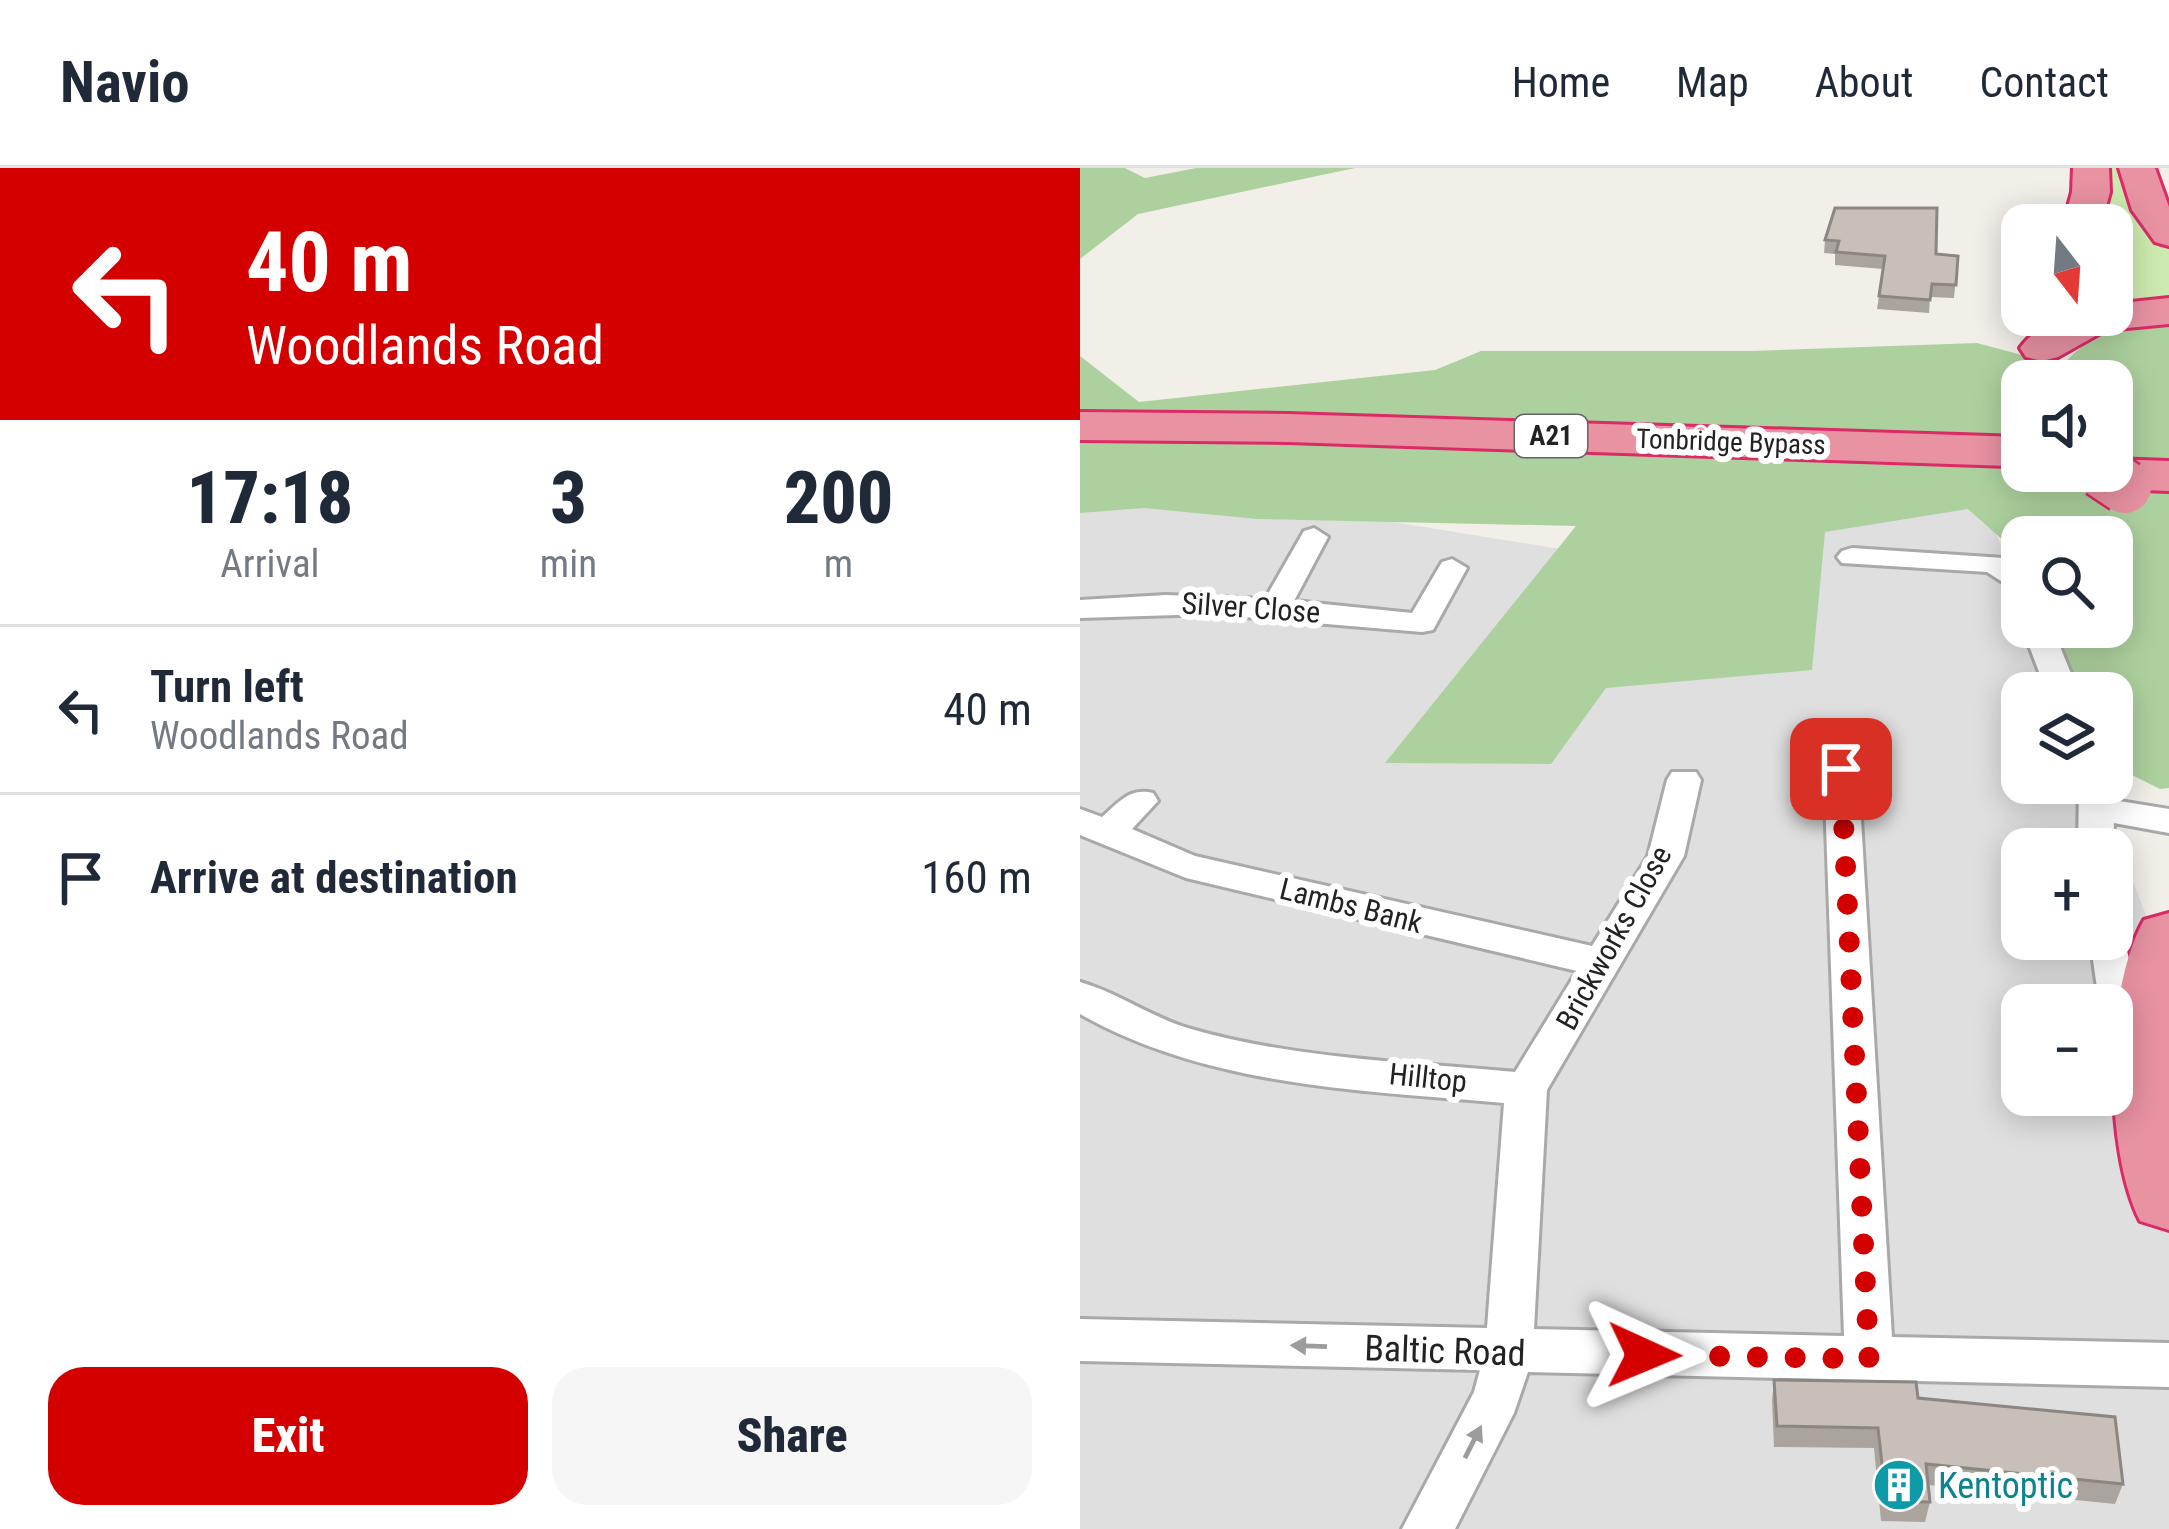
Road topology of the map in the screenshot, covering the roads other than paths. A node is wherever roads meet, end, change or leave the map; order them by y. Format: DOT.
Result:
graph roads {
  1 [pos="2091,168"];
  2 [pos="2137,169"];
  3 [pos="2088,204"];
  4 [pos="2169,207"];
  5 [pos="2169,234"];
  6 [pos="2165,311"];
  7 [pos="2045,348"];
  8 [pos="1080,426"];
  9 [pos="1080,445"];
  10 [pos="2001,451"];
  11 [pos="2169,457"];
  12 [pos="2001,470"];
  13 [pos="2144,491"];
  14 [pos="1314,537"];
  15 [pos="1852,557"];
  16 [pos="1453,568"];
  17 [pos="2001,568"];
  18 [pos="1275,608"];
  19 [pos="1080,609"];
  20 [pos="1841,769"];
  21 [pos="1684,780"];
  22 [pos="1141,801"];
  23 [pos="2120,804"];
  24 [pos="2169,821"];
  25 [pos="1094,827"];
  26 [pos="2169,938"];
  27 [pos="2113,960"];
  28 [pos="1600,962"];
  29 [pos="1080,996"];
  30 [pos="2154,1062"];
  31 [pos="1526,1089"];
  32 [pos="2169,1197"];
  33 [pos="1080,1340"];
  34 [pos="1509,1353"];
  35 [pos="1869,1359"];
  36 [pos="2169,1365"];
  37 [pos="1428,1529"];
  1 -- 3 [label="highway"];
  2 -- 4 [label="highway"];
  2 -- 5 [label="highway"];
  6 -- 7 [label="highway"];
  8 -- 10 [label="highway, Tonbridge Bypass / A21"];
  9 -- 12 [label="highway, Tonbridge Bypass / A21"];
  11 -- 13 [label="highway"];
  14 -- 18 [label="street"];
  15 -- 17 [label="street"];
  16 -- 18 [label="street, Silver Close"];
  18 -- 19 [label="street, Silver Close"];
  20 -- 35 [label="street"];
  21 -- 28 [label="street, Brickworks Close"];
  22 -- 25 [label="street, Lambs Bank"];
  23 -- 24 [label="street"];
  25 -- 28 [label="street, Lambs Bank"];
  26 -- 30 [label="highway"];
  27 -- 30 [label="street"];
  28 -- 31 [label="street, Brickworks Close"];
  29 -- 31 [label="street, Hilltop"];
  30 -- 32 [label="highway"];
  31 -- 34 [label="street"];
  34 -- 33 [label="street, Baltic Road, one-way"];
  34 -- 35 [label="street, Baltic Road"];
  37 -- 34 [label="street, one-way"];
  35 -- 36 [label="street, Baltic Road"];
}
